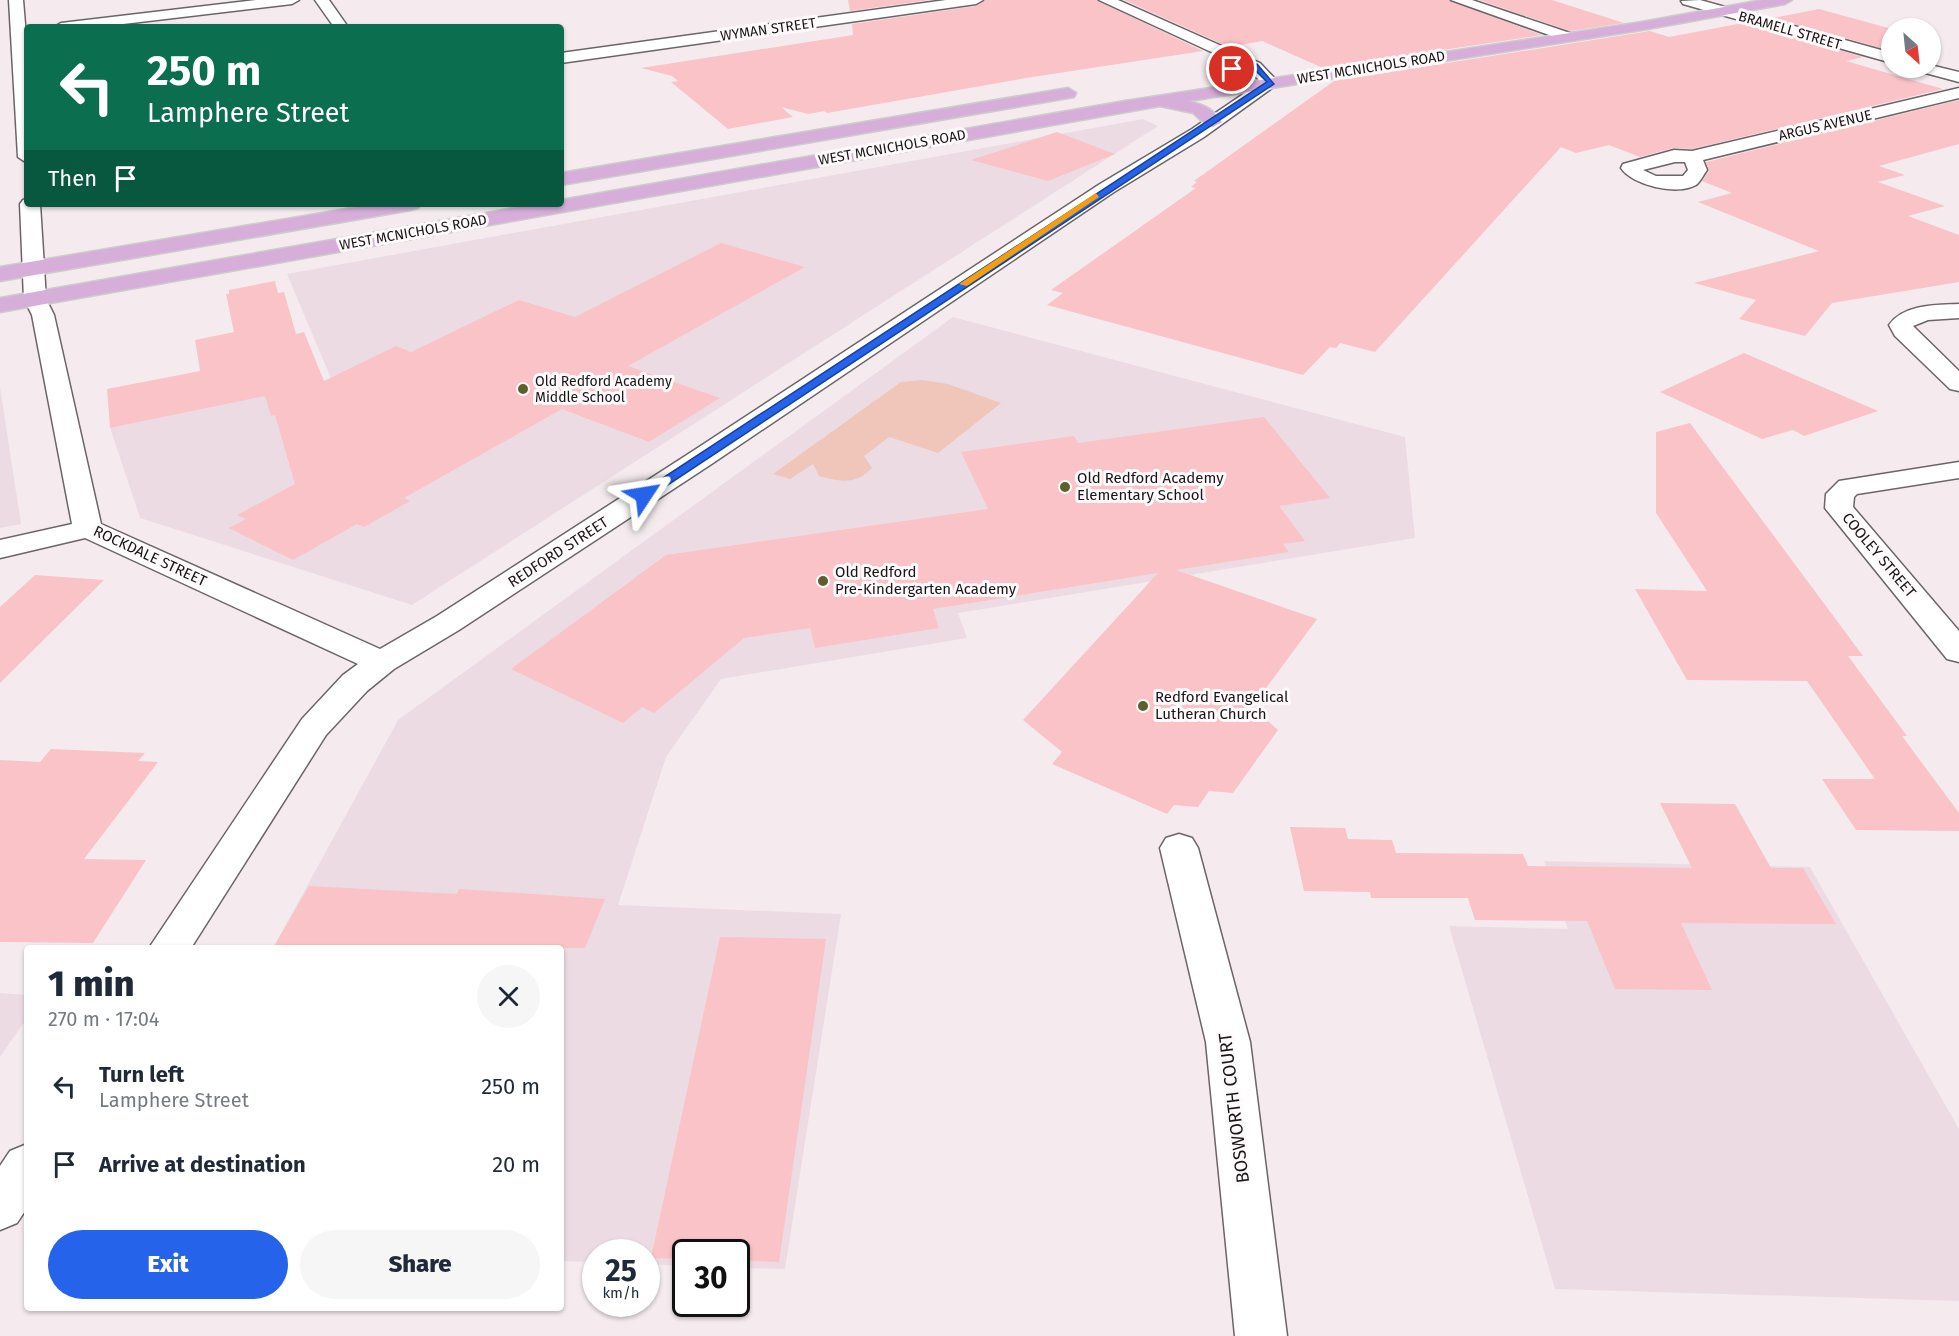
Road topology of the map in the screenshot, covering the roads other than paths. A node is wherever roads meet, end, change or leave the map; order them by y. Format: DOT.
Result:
graph roads {
  1 [pos="16,0"];
  2 [pos="292,0"];
  3 [pos="322,0"];
  4 [pos="976,0"];
  5 [pos="1106,0"];
  6 [pos="1458,0"];
  7 [pos="1785,0"];
  8 [pos="1685,1"];
  9 [pos="1724,11"];
  10 [pos="87,24"];
  11 [pos="339,24"];
  12 [pos="1533,25"];
  13 [pos="1566,28"];
  14 [pos="1501,29"];
  15 [pos="23,32"];
  16 [pos="0,34"];
  17 [pos="1881,55"];
  18 [pos="564,58"];
  19 [pos="24,63"];
  20 [pos="1275,63"];
  21 [pos="1254,66"];
  22 [pos="1220,70"];
  23 [pos="1941,72"];
  24 [pos="1959,77"];
  25 [pos="1271,83"];
  26 [pos="1083,90"];
  27 [pos="1959,93"];
  28 [pos="1104,94"];
  29 [pos="1148,102"];
  30 [pos="1009,103"];
  31 [pos="1125,106"];
  32 [pos="1039,121"];
  33 [pos="1213,122"];
  34 [pos="1692,157"];
  35 [pos="564,178"];
  36 [pos="564,205"];
  37 [pos="30,207"];
  38 [pos="393,207"];
  39 [pos="554,207"];
  40 [pos="146,249"];
  41 [pos="33,268"];
  42 [pos="0,274"];
  43 [pos="148,279"];
  44 [pos="35,299"];
  45 [pos="0,305"];
  46 [pos="1959,311"];
  47 [pos="1959,384"];
  48 [pos="1959,470"];
  49 [pos="88,529"];
  50 [pos="0,549"];
  51 [pos="1959,652"];
  52 [pos="382,662"];
  53 [pos="1179,848"];
  54 [pos="171,945"];
  55 [pos="24,1171"];
  56 [pos="0,1207"];
  57 [pos="1262,1336"];
  1 -- 15 [label="street"];
  2 -- 10 [label="street"];
  3 -- 11 [label="street"];
  4 -- 18 [label="street, WYMAN STREET"];
  5 -- 21 [label="street"];
  6 -- 12 [label="street"];
  7 -- 9 [label="main road, WEST MCNICHOLS ROAD"];
  8 -- 9 [label="street, BRAMELL STREET"];
  9 -- 13 [label="main road, WEST MCNICHOLS ROAD"];
  9 -- 17 [label="street, BRAMELL STREET"];
  12 -- 13 [label="street"];
  12 -- 14 [label="main road"];
  13 -- 25 [label="main road, WEST MCNICHOLS ROAD"];
  15 -- 16 [label="street"];
  15 -- 19 [label="street"];
  20 -- 21 [label="main road, WEST MCNICHOLS ROAD"];
  21 -- 22 [label="main road, WEST MCNICHOLS ROAD"];
  21 -- 25 [label="street"];
  23 -- 24 [label="street"];
  25 -- 29 [label="main road, WEST MCNICHOLS ROAD"];
  25 -- 33 [label="street, REDFORD STREET"];
  26 -- 30 [label="main road, WEST MCNICHOLS ROAD"];
  27 -- 34 [label="street, ARGUS AVENUE"];
  28 -- 31 [label="main road"];
  29 -- 31 [label="main road, WEST MCNICHOLS ROAD"];
  29 -- 33 [label="main road"];
  30 -- 32 [label="main road"];
  30 -- 35 [label="main road, WEST MCNICHOLS ROAD"];
  31 -- 32 [label="main road, WEST MCNICHOLS ROAD"];
  32 -- 36 [label="main road, WEST MCNICHOLS ROAD"];
  33 -- 52 [label="street, REDFORD STREET"];
  37 -- 41 [label="street, ROCKDALE STREET"];
  38 -- 40 [label="main road, WEST MCNICHOLS ROAD"];
  39 -- 43 [label="main road, WEST MCNICHOLS ROAD"];
  40 -- 41 [label="main road, WEST MCNICHOLS ROAD"];
  40 -- 43 [label="main road"];
  41 -- 42 [label="main road, WEST MCNICHOLS ROAD"];
  41 -- 44 [label="street, ROCKDALE STREET"];
  43 -- 44 [label="main road, WEST MCNICHOLS ROAD"];
  44 -- 45 [label="main road, WEST MCNICHOLS ROAD"];
  44 -- 49 [label="street, ROCKDALE STREET"];
  46 -- 47 [label="street"];
  48 -- 51 [label="street, COOLEY STREET"];
  49 -- 50 [label="street"];
  49 -- 52 [label="street, ROCKDALE STREET"];
  52 -- 54 [label="street, REDFORD STREET"];
  53 -- 57 [label="street, BOSWORTH COURT"];
  55 -- 56 [label="street"];
}
